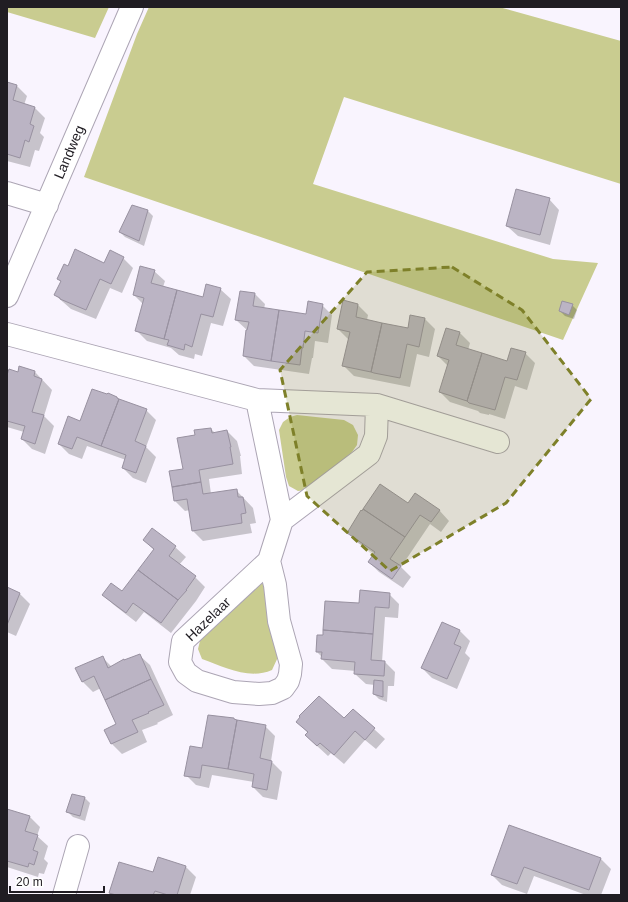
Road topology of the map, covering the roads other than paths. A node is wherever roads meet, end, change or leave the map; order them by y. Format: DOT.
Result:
graph roads {
  1 [pos="132,7"];
  2 [pos="7,193"];
  3 [pos="47,205"];
  4 [pos="7,296"];
  5 [pos="7,334"];
  6 [pos="257,400"];
  7 [pos="377,405"];
  8 [pos="498,442"];
  9 [pos="282,520"];
  10 [pos="269,561"];
  11 [pos="78,846"];
  12 [pos="64,895"];
  1 -- 3 [label="street, Landweg"];
  2 -- 3 [label="street"];
  3 -- 4 [label="street, Landweg"];
  5 -- 6 [label="street"];
  6 -- 7 [label="street"];
  6 -- 9 [label="street, Hazelaar"];
  7 -- 8 [label="street"];
  7 -- 9 [label="street"];
  9 -- 10 [label="street, Hazelaar"];
  10 -- 10 [label="street, Hazelaar"];
  11 -- 12 [label="street"];
}
